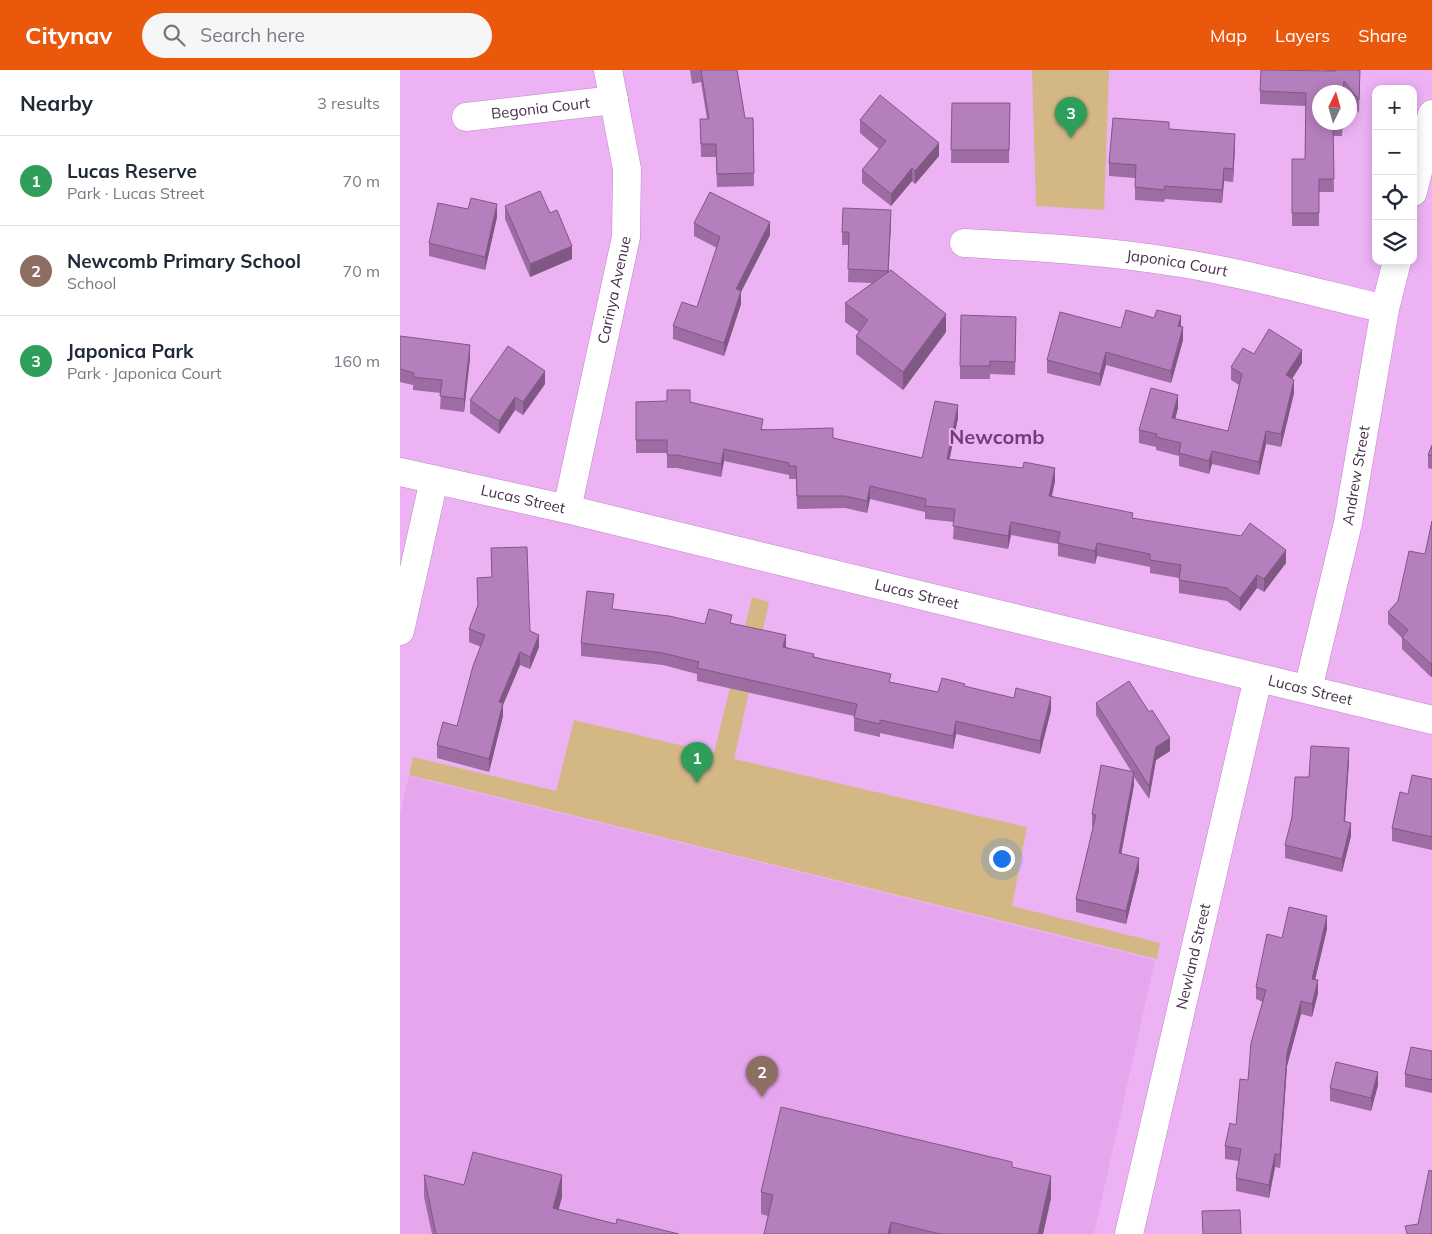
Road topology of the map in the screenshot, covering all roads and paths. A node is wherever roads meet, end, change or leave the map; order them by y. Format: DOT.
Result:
graph roads {
  1 [pos="608,70"];
  2 [pos="614,100"];
  3 [pos="1432,114"];
  4 [pos="466,117"];
  5 [pos="1417,176"];
  6 [pos="964,243"];
  7 [pos="1396,265"];
  8 [pos="1385,310"];
  9 [pos="400,472"];
  10 [pos="434,480"];
  11 [pos="567,509"];
  12 [pos="400,631"];
  13 [pos="1258,678"];
  14 [pos="1308,689"];
  15 [pos="1432,720"];
  16 [pos="1129,1234"];
  1 -- 2 [label="street, Carinya Avenue"];
  2 -- 4 [label="street, Begonia Court"];
  2 -- 11 [label="street, Carinya Avenue"];
  3 -- 5 [label="street"];
  6 -- 8 [label="street, Japonica Court"];
  7 -- 8 [label="street, Andrew Street"];
  8 -- 14 [label="street, Andrew Street"];
  9 -- 10 [label="street, Lucas Street"];
  10 -- 11 [label="street, Lucas Street"];
  10 -- 12 [label="street"];
  11 -- 13 [label="street, Lucas Street"];
  13 -- 14 [label="street, Lucas Street"];
  13 -- 16 [label="street, Newland Street"];
  14 -- 15 [label="street, Lucas Street"];
}
